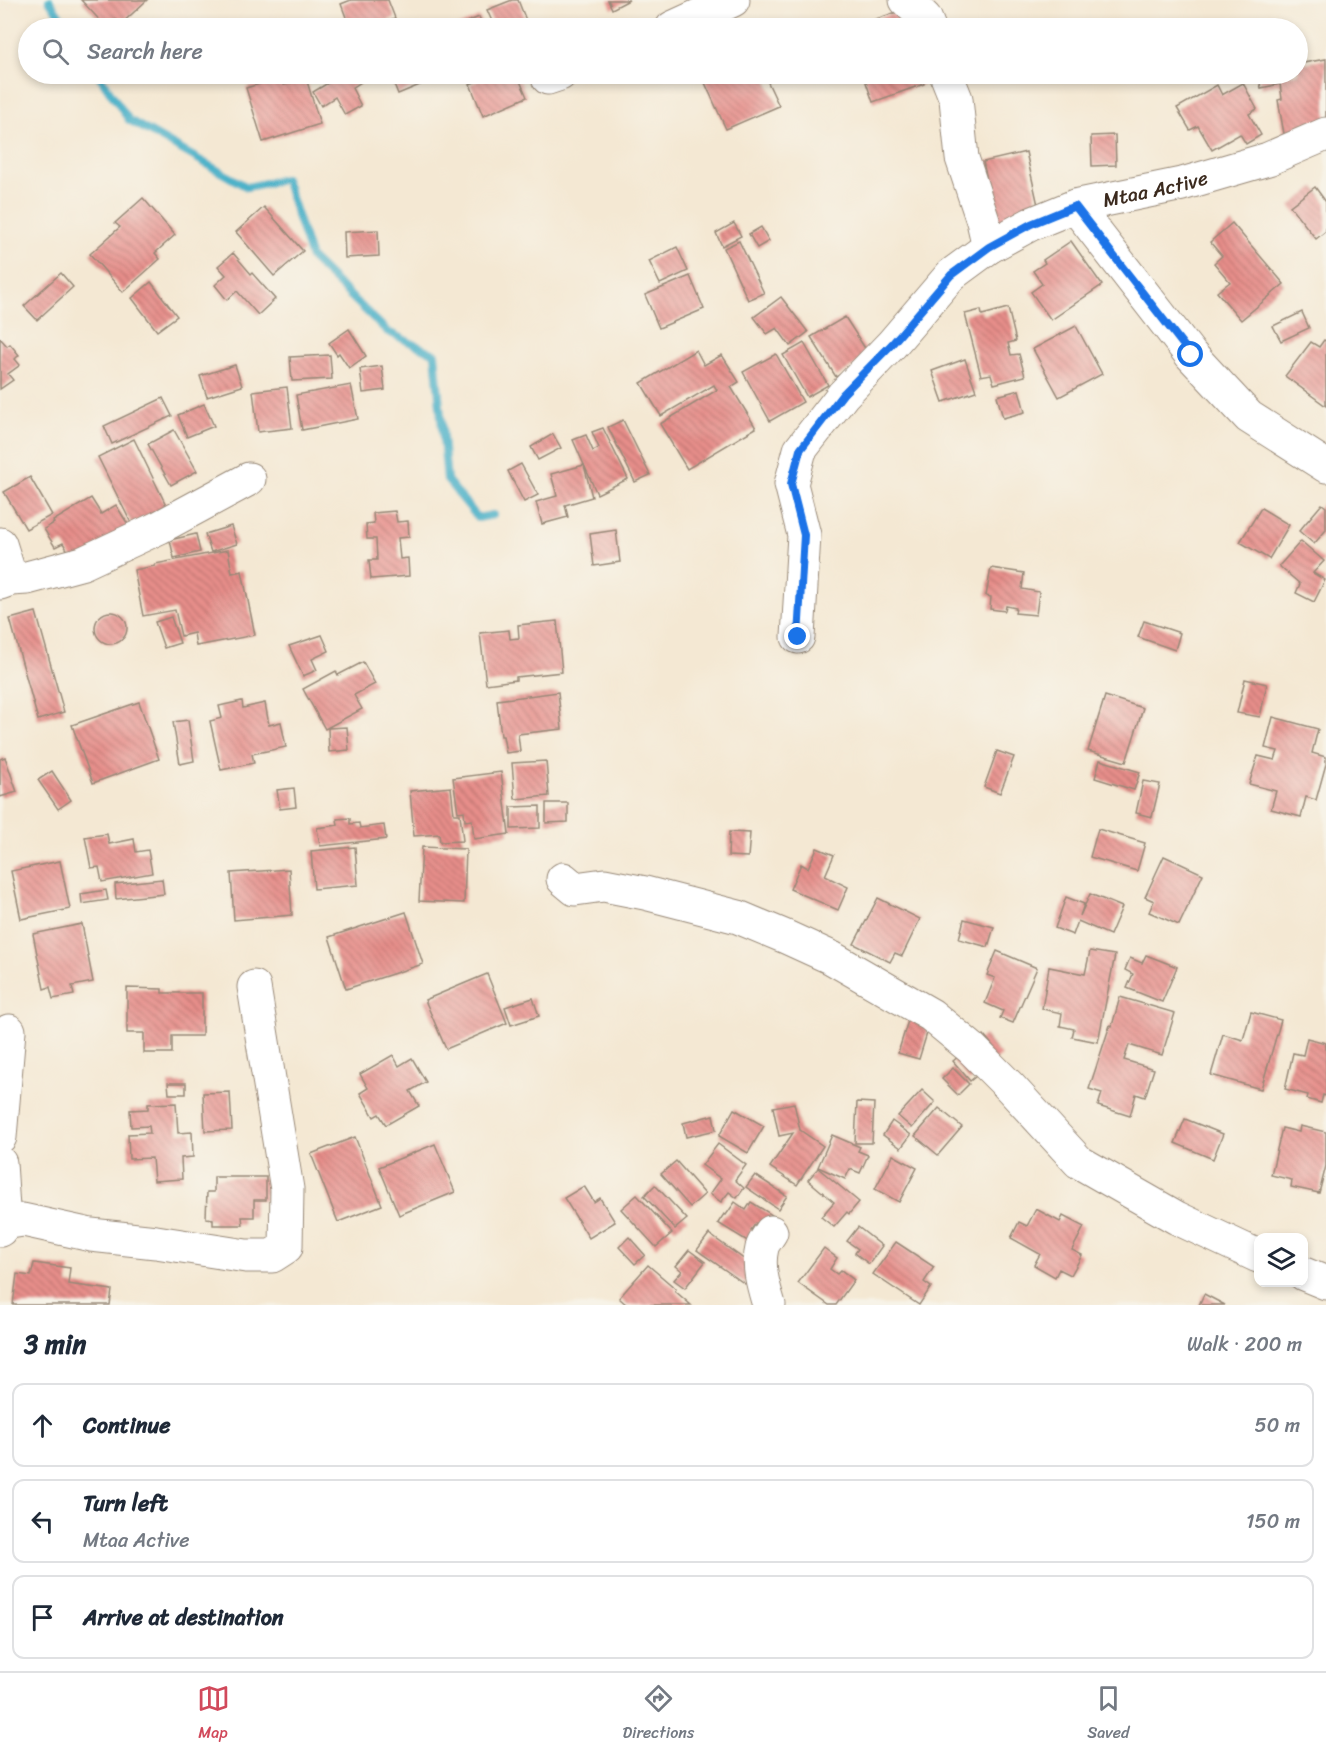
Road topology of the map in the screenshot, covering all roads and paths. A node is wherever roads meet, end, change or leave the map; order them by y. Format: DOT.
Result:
graph roads {
  1 [pos="733,0"];
  2 [pos="906,0"];
  3 [pos="694,18"];
  4 [pos="925,18"];
  5 [pos="950,84"];
  6 [pos="1326,134"];
  7 [pos="1075,206"];
  8 [pos="989,247"];
  9 [pos="1326,466"];
  10 [pos="249,479"];
  11 [pos="0,544"];
  12 [pos="6,581"];
  13 [pos="798,637"];
  14 [pos="563,879"];
  15 [pos="254,987"];
  16 [pos="9,1031"];
  17 [pos="0,1137"];
  18 [pos="0,1163"];
  19 [pos="2,1226"];
  20 [pos="771,1232"];
  21 [pos="1254,1254"];
  22 [pos="1308,1276"];
  23 [pos="1326,1283"];
  24 [pos="769,1305"];
  1 -- 3 [label="street"];
  2 -- 4 [label="street"];
  5 -- 8 [label="street"];
  6 -- 7 [label="street, Mtaa Active"];
  7 -- 8 [label="street, Mtaa Active"];
  7 -- 9 [label="street"];
  8 -- 13 [label="street, Mtaa Active"];
  10 -- 12 [label="street"];
  11 -- 12 [label="street"];
  14 -- 21 [label="street"];
  15 -- 19 [label="street"];
  16 -- 17 [label="street"];
  18 -- 19 [label="street"];
  20 -- 24 [label="street"];
  22 -- 23 [label="street"];
}
